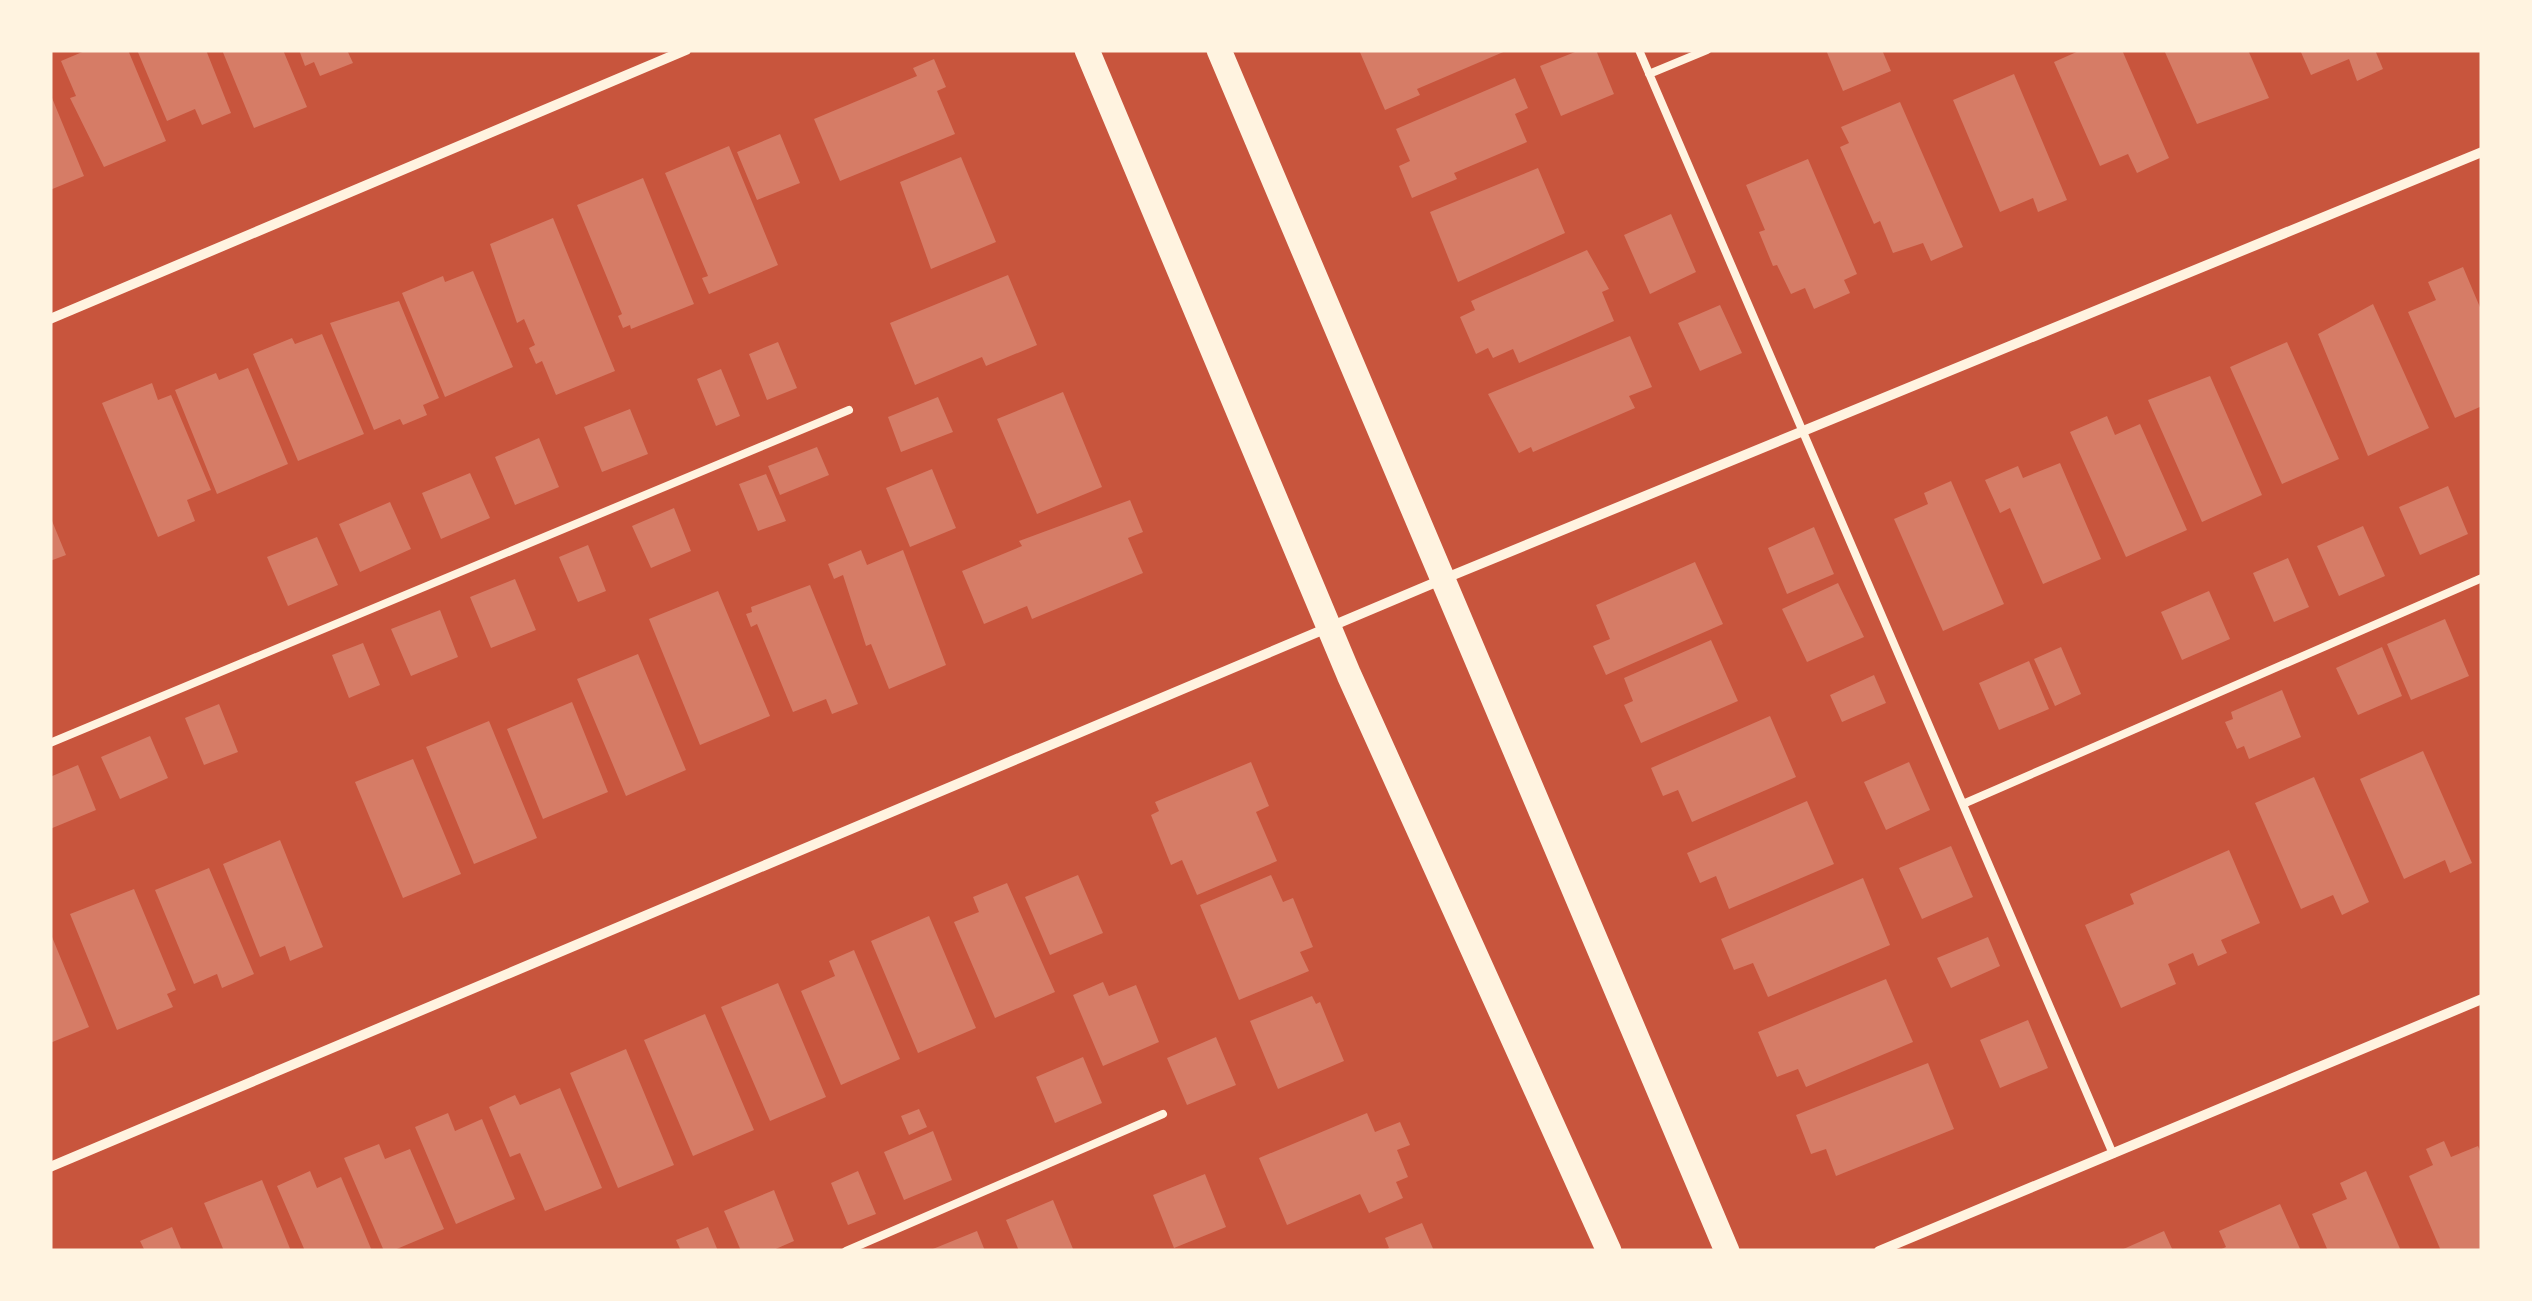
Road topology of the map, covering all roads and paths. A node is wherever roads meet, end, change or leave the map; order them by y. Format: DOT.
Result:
graph roads {
  1 [pos="686,50"];
  2 [pos="1086,50"];
  3 [pos="1219,50"];
  4 [pos="1639,50"];
  5 [pos="1707,50"];
  6 [pos="1649,74"];
  7 [pos="2482,152"];
  8 [pos="50,318"];
  9 [pos="849,410"];
  10 [pos="1802,432"];
  11 [pos="2482,578"];
  12 [pos="1441,580"];
  13 [pos="1328,627"];
  14 [pos="50,743"];
  15 [pos="1962,804"];
  16 [pos="2482,1000"];
  17 [pos="1163,1114"];
  18 [pos="2112,1154"];
  19 [pos="50,1168"];
  20 [pos="846,1251"];
  21 [pos="1608,1251"];
  22 [pos="1727,1251"];
  23 [pos="1879,1251"];
  1 -- 8 [label="street"];
  2 -- 13 [label="main road"];
  3 -- 12 [label="main road"];
  4 -- 6 [label="lane"];
  5 -- 6 [label="lane"];
  6 -- 10 [label="lane"];
  7 -- 10 [label="street"];
  9 -- 14 [label="lane"];
  10 -- 12 [label="street"];
  10 -- 15 [label="lane"];
  11 -- 15 [label="lane"];
  12 -- 13 [label="street"];
  12 -- 22 [label="main road"];
  13 -- 19 [label="street"];
  13 -- 21 [label="main road"];
  15 -- 18 [label="lane"];
  16 -- 18 [label="street"];
  17 -- 20 [label="lane"];
  18 -- 23 [label="street"];
}
